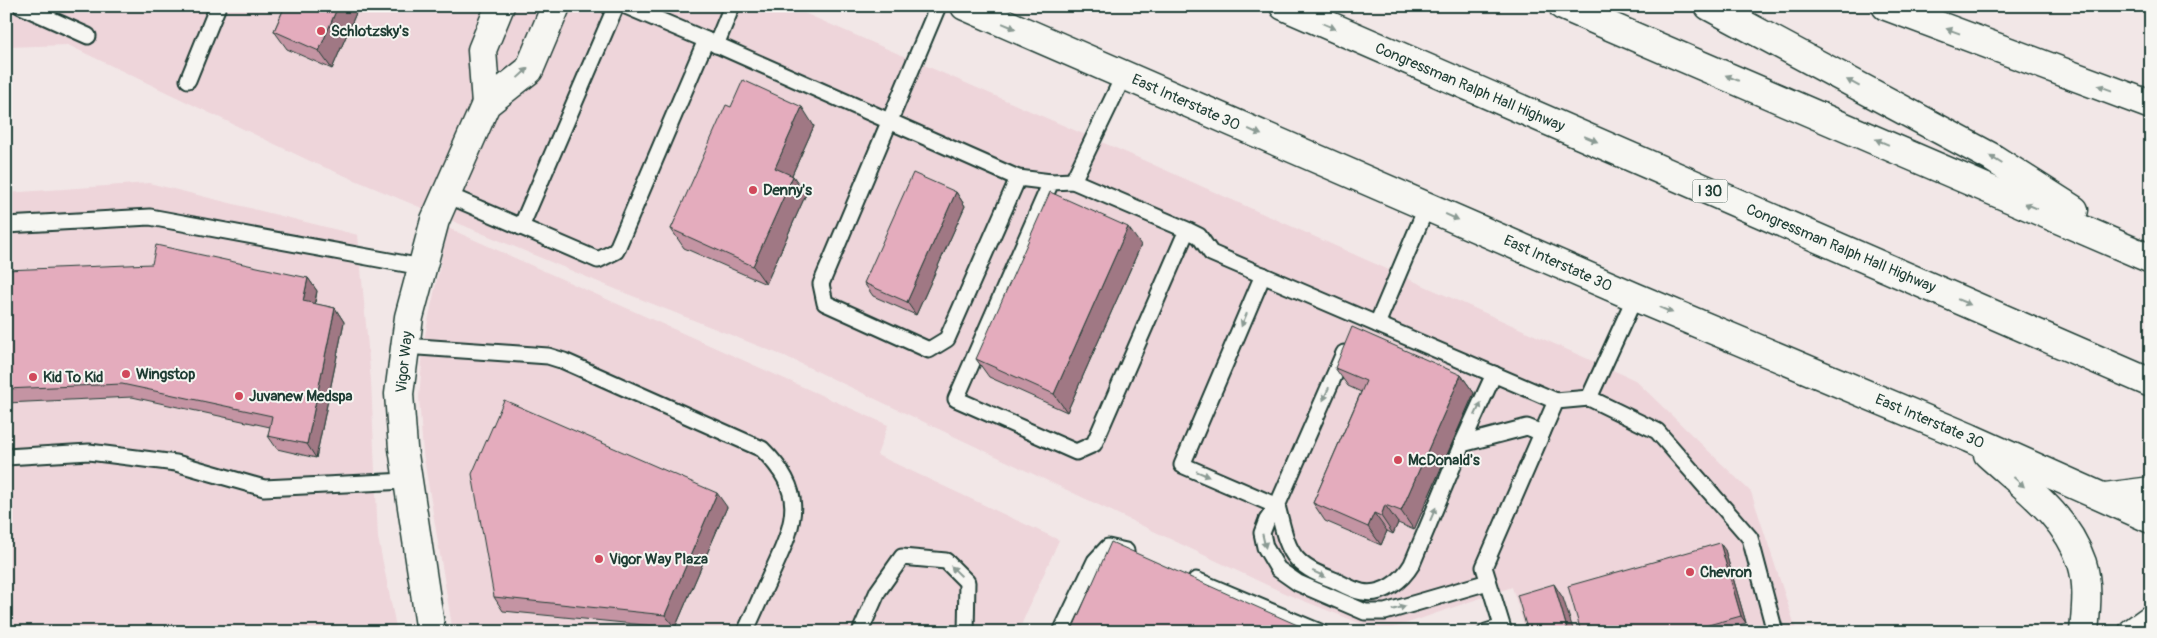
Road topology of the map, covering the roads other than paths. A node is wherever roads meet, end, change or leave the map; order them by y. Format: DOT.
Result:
graph roads {
  1 [pos="21,6"];
  2 [pos="218,6"];
  3 [pos="500,6"];
  4 [pos="556,6"];
  5 [pos="616,6"];
  6 [pos="626,6"];
  7 [pos="732,6"];
  8 [pos="938,6"];
  9 [pos="965,6"];
  10 [pos="1284,6"];
  11 [pos="1563,6"];
  12 [pos="1709,6"];
  13 [pos="1897,8"];
  14 [pos="88,36"];
  15 [pos="711,43"];
  16 [pos="1124,75"];
  17 [pos="188,80"];
  18 [pos="486,104"];
  19 [pos="2151,105"];
  20 [pos="889,121"];
  21 [pos="1018,178"];
  22 [pos="1073,181"];
  23 [pos="1051,182"];
  24 [pos="445,194"];
  25 [pos="1426,206"];
  26 [pos="6,225"];
  27 [pos="521,227"];
  28 [pos="1187,230"];
  29 [pos="2146,256"];
  30 [pos="422,267"];
  31 [pos="1263,275"];
  32 [pos="1635,297"];
  33 [pos="1360,317"];
  34 [pos="1377,324"];
  35 [pos="404,346"];
  36 [pos="1494,374"];
  37 [pos="2143,379"];
  38 [pos="1590,398"];
  39 [pos="1556,401"];
  40 [pos="1542,433"];
  41 [pos="1970,438"];
  42 [pos="1462,444"];
  43 [pos="6,457"];
  44 [pos="406,481"];
  45 [pos="2151,491"];
  46 [pos="2105,497"];
  47 [pos="1277,506"];
  48 [pos="2151,519"];
  49 [pos="1139,556"];
  50 [pos="1184,575"];
  51 [pos="1488,582"];
  52 [pos="2151,619"];
  53 [pos="1503,629"];
  54 [pos="431,632"];
  55 [pos="745,632"];
  56 [pos="860,632"];
  57 [pos="966,632"];
  58 [pos="1061,632"];
  59 [pos="1320,632"];
  60 [pos="1486,632"];
  61 [pos="1775,632"];
  62 [pos="2084,632"];
  63 [pos="2133,632"];
  1 -- 14 [label="lane"];
  2 -- 17 [label="lane"];
  3 -- 18 [label="main road, Vigor Way"];
  18 -- 4 [label="main road, Vigor Way, one-way"];
  5 -- 27 [label="lane"];
  6 -- 15 [label="lane"];
  7 -- 15 [label="lane"];
  8 -- 20 [label="lane"];
  9 -- 16 [label="main road, East Interstate 30, one-way"];
  10 -- 37 [label="main road, Congressman Ralph Hall Highway / I 30, one-way"];
  29 -- 11 [label="main road, one-way"];
  29 -- 12 [label="main road, one-way"];
  19 -- 13 [label="main road, one-way"];
  15 -- 20 [label="lane"];
  15 -- 27 [label="lane"];
  16 -- 22 [label="lane"];
  16 -- 25 [label="main road, East Interstate 30, one-way"];
  18 -- 24 [label="main road, Vigor Way"];
  20 -- 21 [label="lane"];
  20 -- 21 [label="lane"];
  21 -- 23 [label="lane"];
  22 -- 23 [label="lane"];
  22 -- 28 [label="lane"];
  23 -- 28 [label="lane"];
  24 -- 27 [label="lane"];
  24 -- 30 [label="main road, Vigor Way"];
  25 -- 32 [label="main road, East Interstate 30, one-way"];
  25 -- 34 [label="lane"];
  26 -- 30 [label="lane"];
  28 -- 31 [label="lane"];
  30 -- 35 [label="main road, Vigor Way"];
  31 -- 33 [label="lane"];
  31 -- 47 [label="lane, one-way"];
  32 -- 38 [label="lane"];
  32 -- 41 [label="main road, East Interstate 30, one-way"];
  33 -- 34 [label="lane"];
  33 -- 47 [label="lane, one-way"];
  34 -- 36 [label="lane"];
  35 -- 44 [label="main road, Vigor Way"];
  35 -- 55 [label="lane"];
  36 -- 39 [label="lane"];
  42 -- 36 [label="lane, one-way"];
  38 -- 39 [label="lane"];
  38 -- 61 [label="lane"];
  39 -- 40 [label="lane"];
  40 -- 42 [label="lane"];
  40 -- 51 [label="lane"];
  41 -- 46 [label="main road, East Interstate 30"];
  41 -- 62 [label="main road, one-way"];
  47 -- 42 [label="lane, one-way"];
  43 -- 44 [label="lane"];
  44 -- 54 [label="main road, Vigor Way"];
  45 -- 46 [label="main road"];
  46 -- 48 [label="main road, East Interstate 30"];
  47 -- 51 [label="lane, one-way"];
  49 -- 58 [label="lane"];
  50 -- 59 [label="lane"];
  51 -- 53 [label="lane"];
  52 -- 63 [label="main road"];
  53 -- 60 [label="lane"];
  57 -- 56 [label="lane, one-way"];
}
